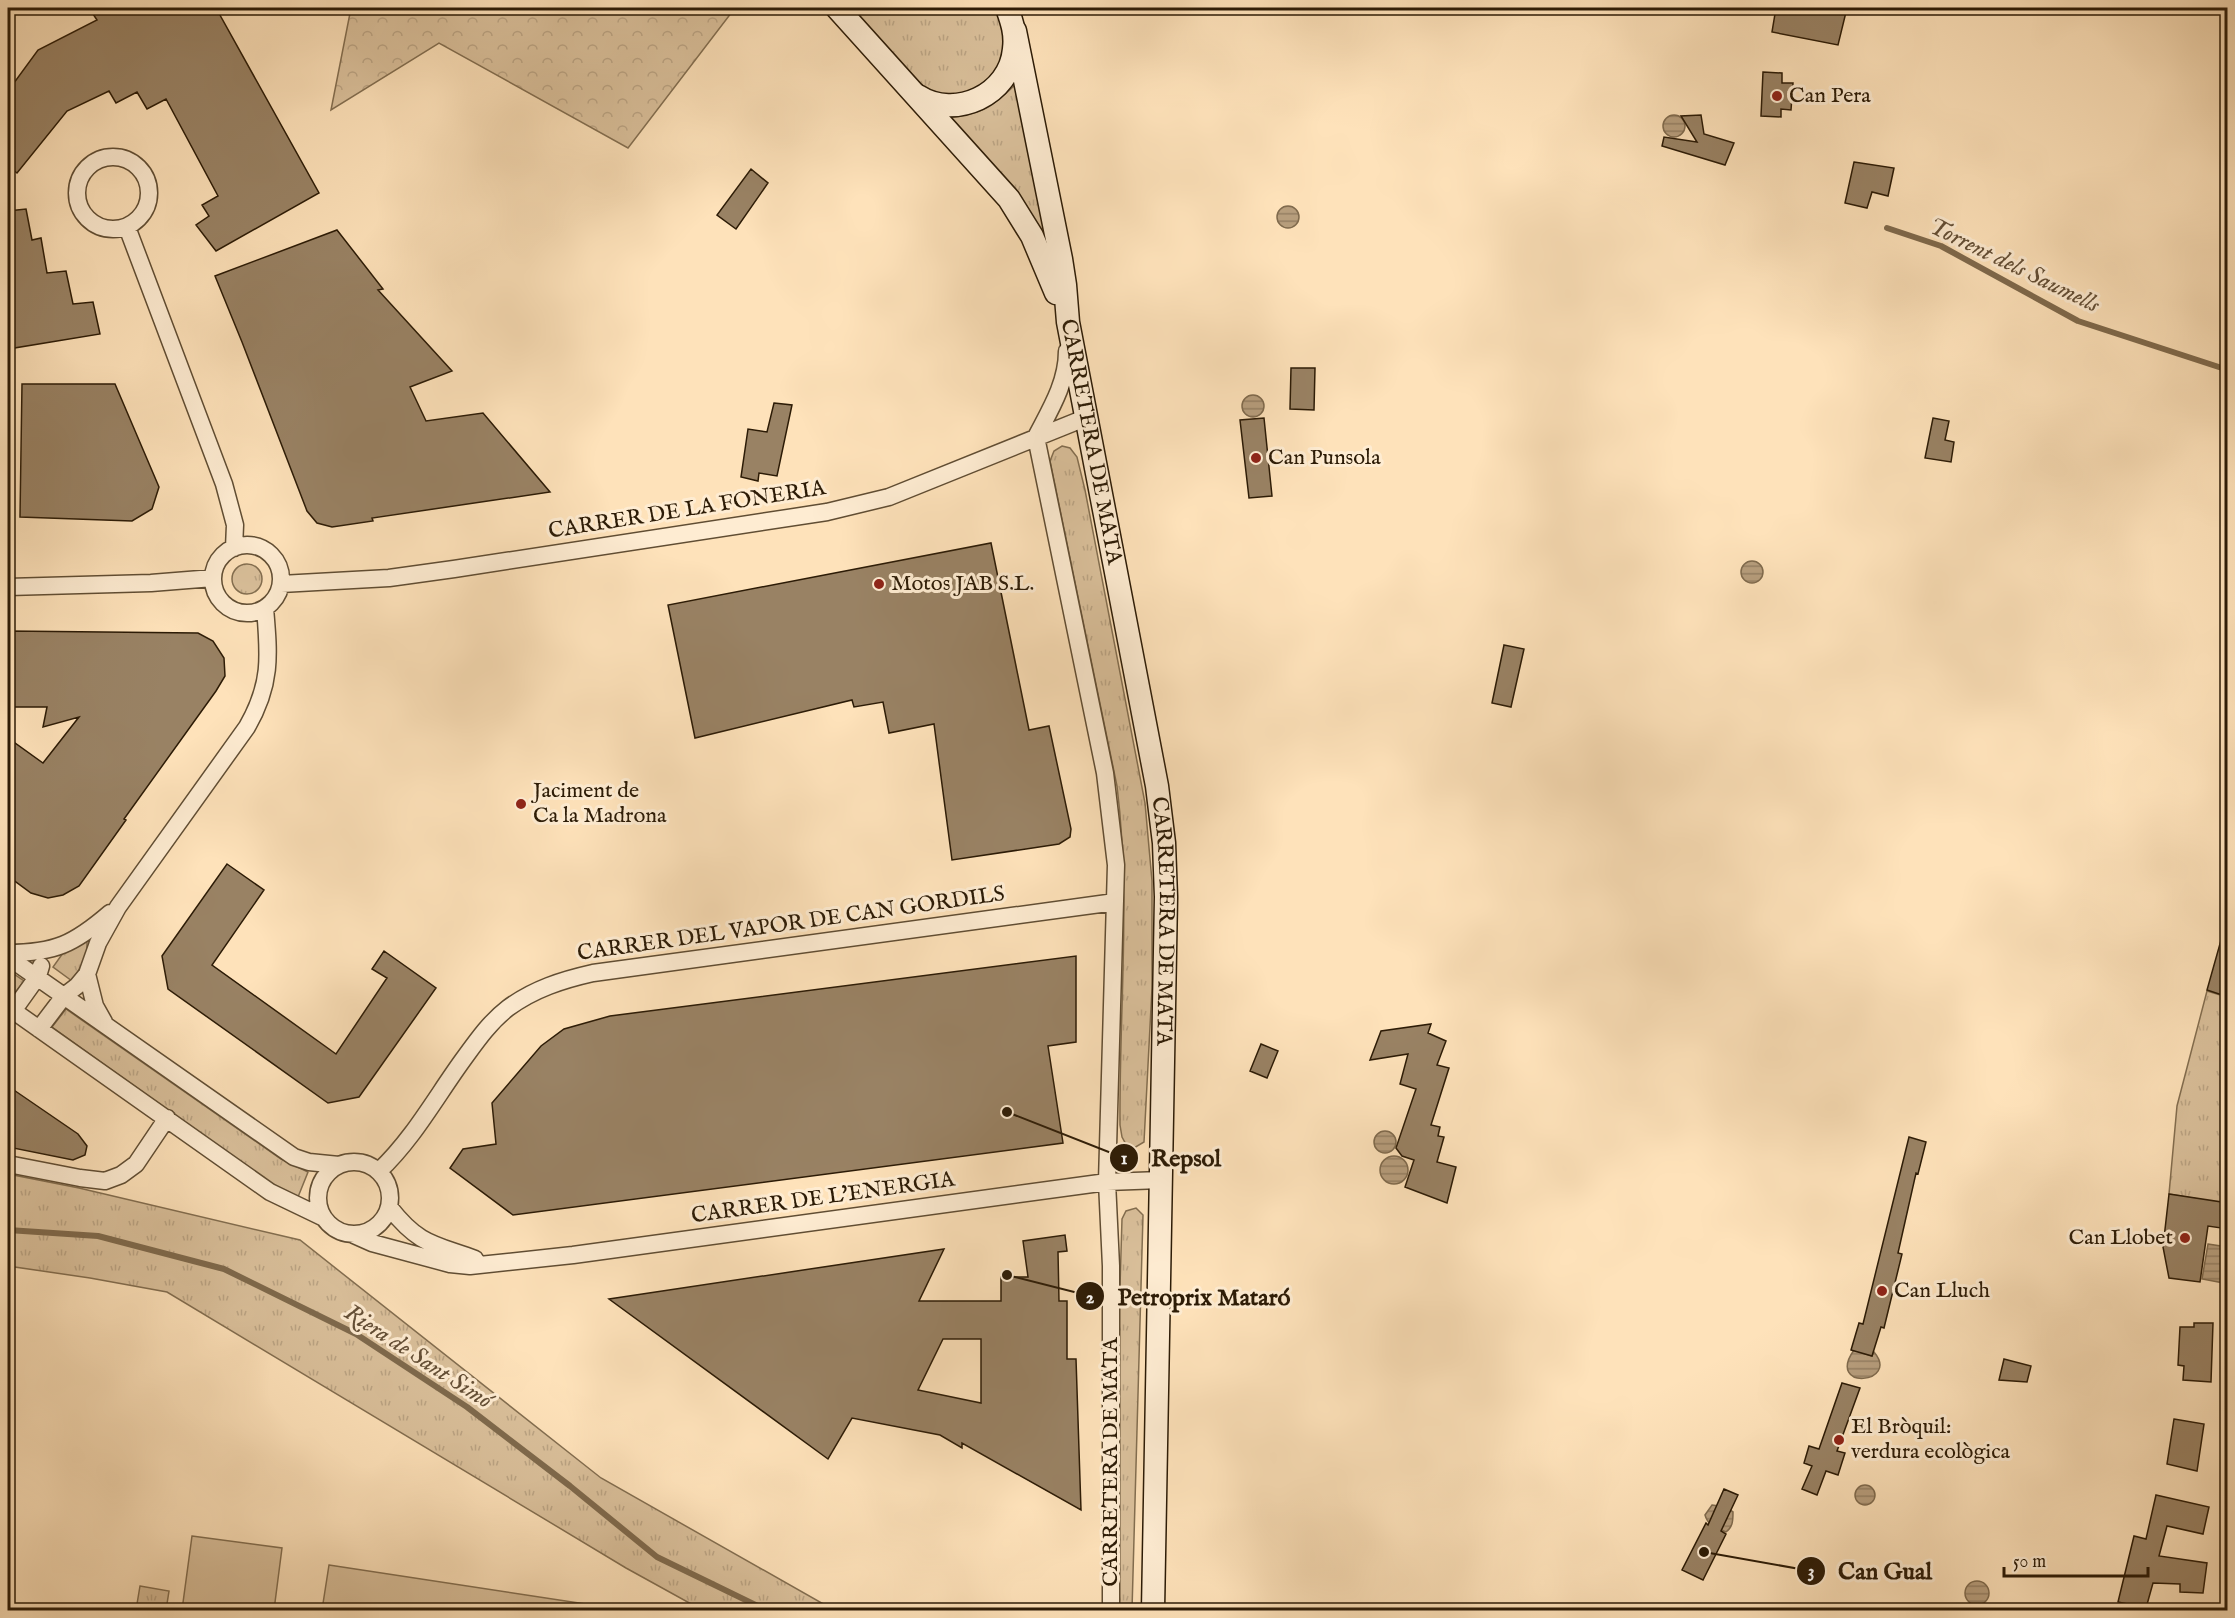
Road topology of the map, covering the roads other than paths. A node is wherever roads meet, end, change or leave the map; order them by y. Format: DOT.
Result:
graph roads {
  1 [pos="837,8"];
  2 [pos="1007,8"];
  3 [pos="1015,31"];
  4 [pos="920,97"];
  5 [pos="127,227"];
  6 [pos="1068,322"];
  7 [pos="1085,418"];
  8 [pos="1036,437"];
  9 [pos="234,548"];
  10 [pos="213,578"];
  11 [pos="281,584"];
  12 [pos="8,587"];
  13 [pos="265,608"];
  14 [pos="1115,902"];
  15 [pos="118,907"];
  16 [pos="54,948"];
  17 [pos="8,955"];
  18 [pos="87,974"];
  19 [pos="38,976"];
  20 [pos="64,996"];
  21 [pos="10,1009"];
  22 [pos="106,1025"];
  23 [pos="39,1029"];
  24 [pos="167,1119"];
  25 [pos="8,1164"];
  26 [pos="339,1165"];
  27 [pos="379,1171"];
  28 [pos="1161,1180"];
  29 [pos="1107,1182"];
  30 [pos="390,1208"];
  31 [pos="322,1216"];
  32 [pos="354,1235"];
  33 [pos="490,1264"];
  34 [pos="1111,1611"];
  35 [pos="1153,1611"];
  1 -- 4 [label="street"];
  2 -- 3 [label="street"];
  3 -- 4 [label="street"];
  3 -- 6 [label="street"];
  4 -- 6 [label="street"];
  5 -- 5 [label="street"];
  5 -- 9 [label="street"];
  6 -- 7 [label="street, CARRETERA DE MATA"];
  6 -- 8 [label="street, CARRETERA DE MATA"];
  7 -- 8 [label="street, CARRER DE LA FONERIA"];
  7 -- 28 [label="street, CARRETERA DE MATA"];
  8 -- 11 [label="street, CARRER DE LA FONERIA"];
  8 -- 14 [label="street, CARRETERA DE MATA"];
  9 -- 10 [label="street"];
  9 -- 11 [label="street"];
  10 -- 12 [label="street"];
  10 -- 13 [label="street"];
  11 -- 13 [label="street"];
  13 -- 15 [label="street"];
  14 -- 27 [label="street, CARRER DEL VAPOR DE CAN GORDILS"];
  14 -- 29 [label="street, CARRETERA DE MATA"];
  15 -- 16 [label="street"];
  15 -- 18 [label="street"];
  16 -- 17 [label="street"];
  16 -- 19 [label="street"];
  17 -- 19 [label="street"];
  18 -- 20 [label="street"];
  18 -- 22 [label="street"];
  19 -- 20 [label="street"];
  19 -- 21 [label="street"];
  20 -- 22 [label="street"];
  20 -- 23 [label="street"];
  21 -- 23 [label="street"];
  22 -- 26 [label="street"];
  23 -- 24 [label="street"];
  24 -- 25 [label="street"];
  24 -- 31 [label="street"];
  26 -- 27 [label="street"];
  26 -- 31 [label="street"];
  27 -- 30 [label="street"];
  28 -- 29 [label="street, CARRER DE L'ENERGIA"];
  28 -- 35 [label="street, CARRETERA DE MATA"];
  29 -- 33 [label="street, CARRER DE L'ENERGIA"];
  29 -- 34 [label="street, CARRETERA DE MATA"];
  30 -- 32 [label="street"];
  30 -- 33 [label="street, CARRER DE L'ENERGIA"];
  31 -- 32 [label="street"];
  32 -- 33 [label="street, CARRER DE L'ENERGIA"];
}
